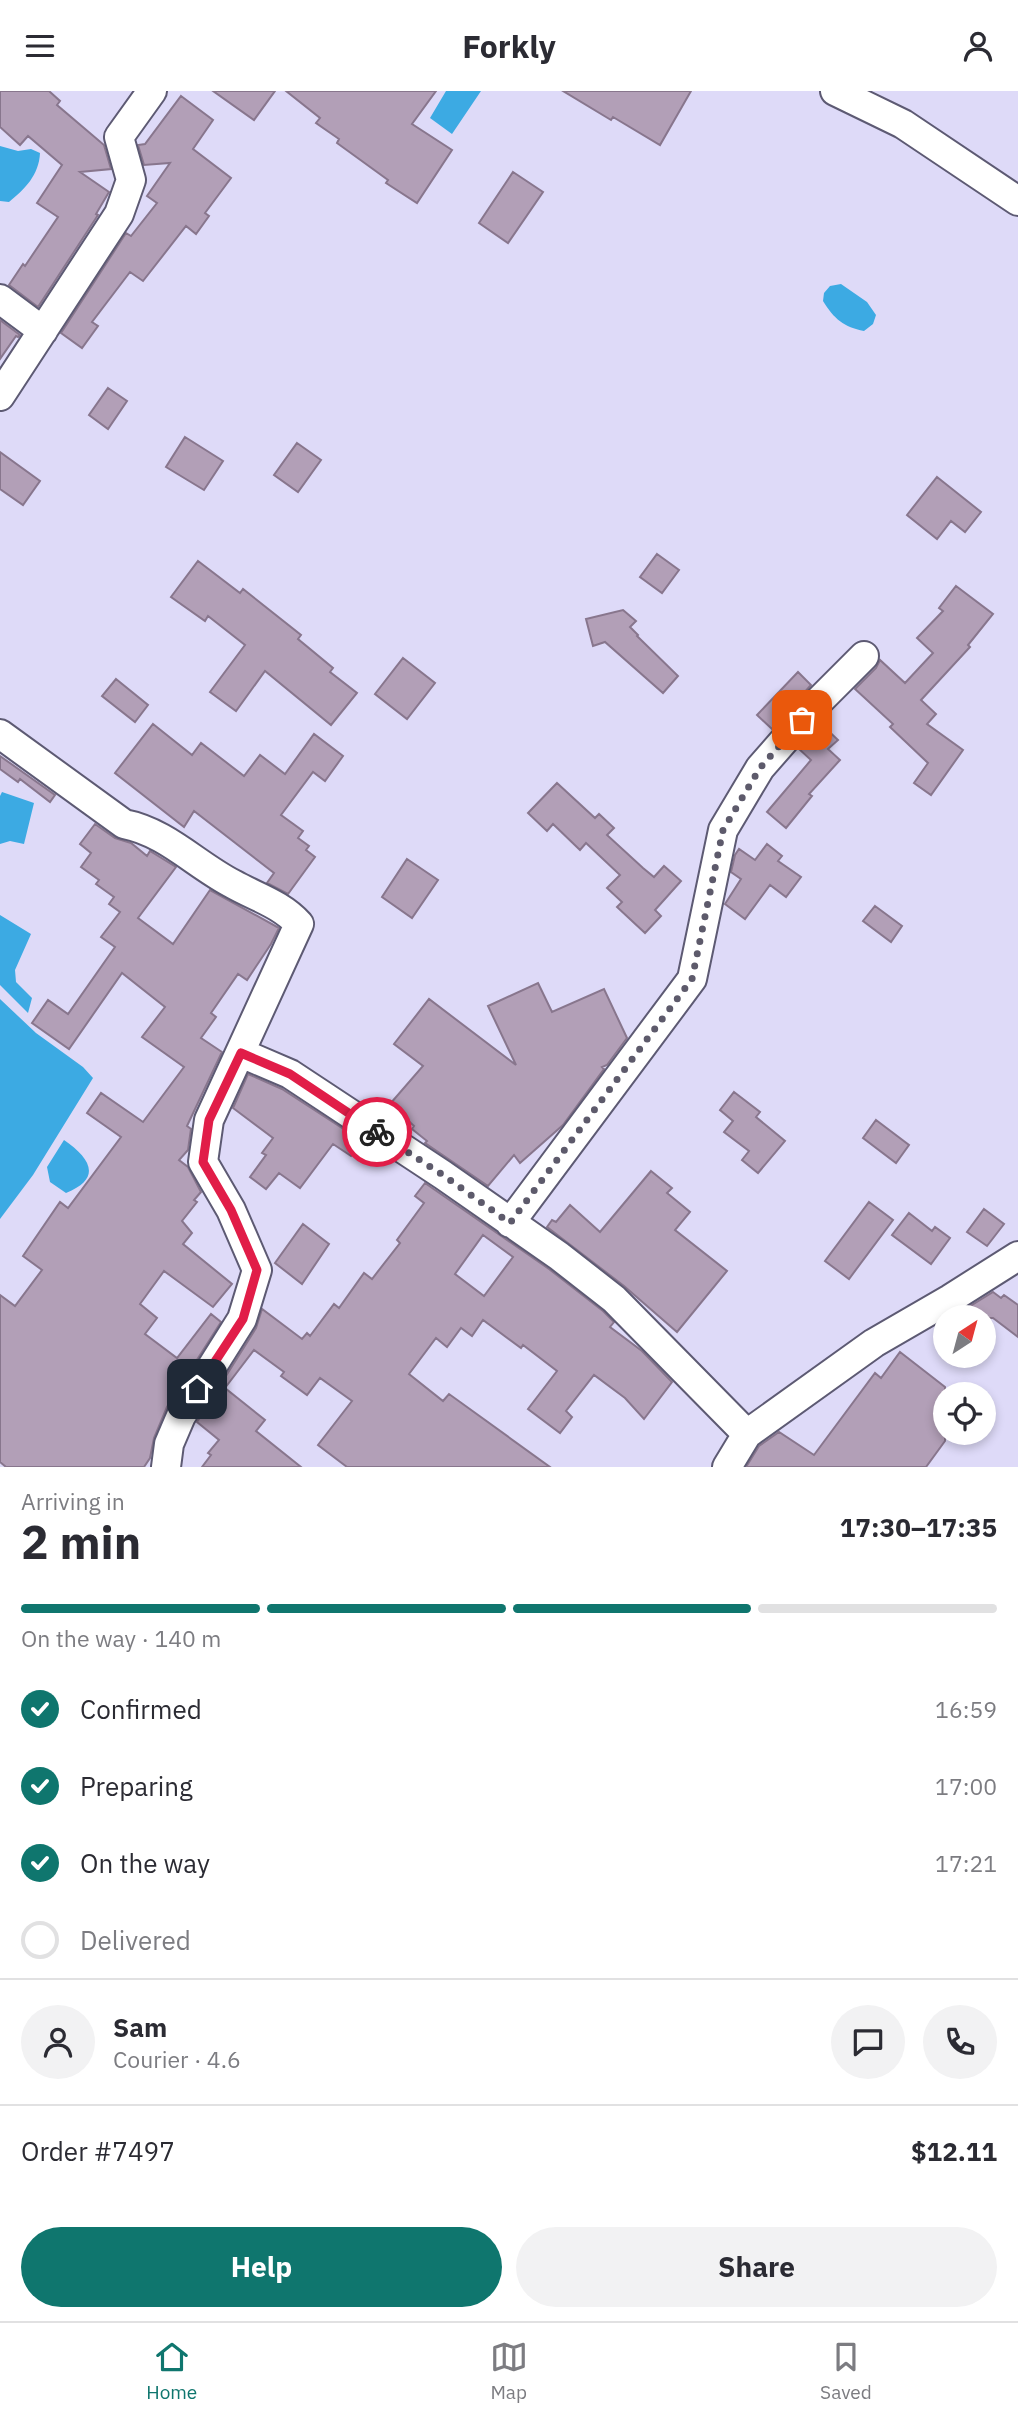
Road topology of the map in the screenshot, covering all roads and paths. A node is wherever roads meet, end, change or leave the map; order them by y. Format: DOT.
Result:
graph roads {
  1 [pos="152,91"];
  2 [pos="835,91"];
  3 [pos="1018,201"];
  4 [pos="0,299"];
  5 [pos="43,331"];
  6 [pos="0,396"];
  7 [pos="864,656"];
  8 [pos="0,734"];
  9 [pos="241,1053"];
  10 [pos="510,1223"];
  11 [pos="1018,1256"];
  12 [pos="747,1434"];
  13 [pos="166,1467"];
  14 [pos="727,1467"];
  1 -- 5 [label="street"];
  2 -- 3 [label="street"];
  4 -- 5 [label="street"];
  5 -- 6 [label="street"];
  7 -- 10 [label="street"];
  8 -- 9 [label="street"];
  9 -- 10 [label="street"];
  9 -- 13 [label="street"];
  10 -- 12 [label="street"];
  11 -- 12 [label="street"];
  12 -- 14 [label="street"];
}
